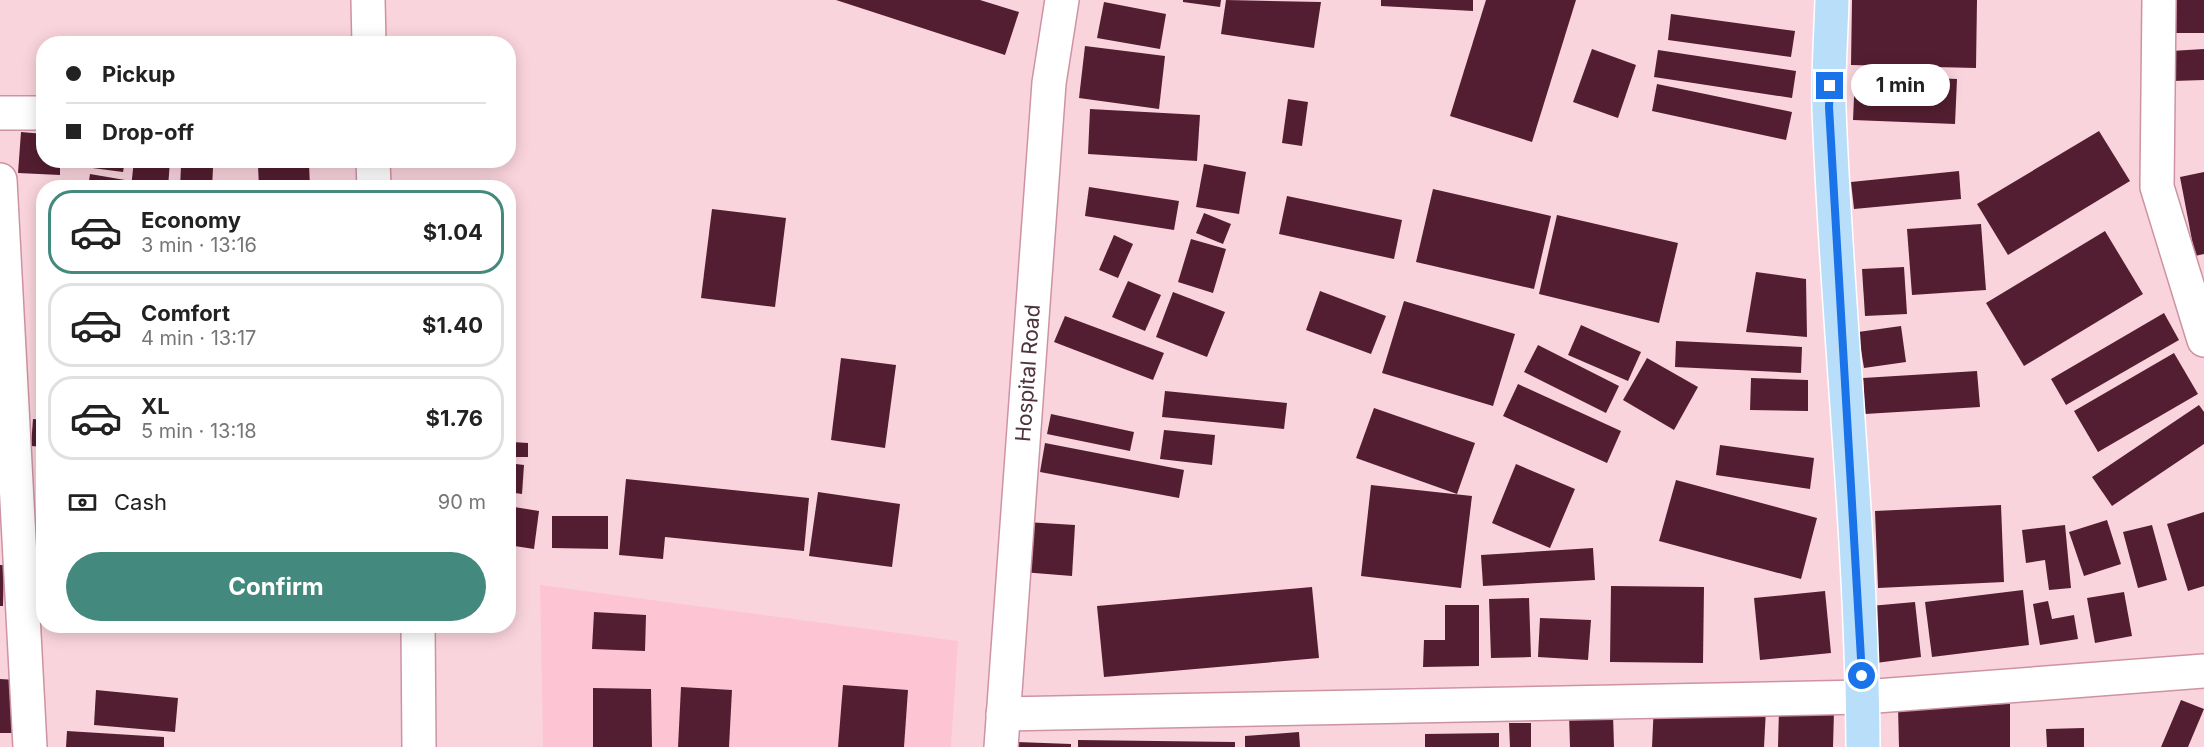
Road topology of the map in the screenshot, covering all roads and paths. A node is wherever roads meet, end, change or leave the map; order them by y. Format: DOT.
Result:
graph roads {
  1 [pos="368,0"];
  2 [pos="1062,0"];
  3 [pos="1832,0"];
  4 [pos="2159,0"];
  5 [pos="369,36"];
  6 [pos="0,113"];
  7 [pos="36,113"];
  8 [pos="0,180"];
  9 [pos="2204,340"];
  10 [pos="418,633"];
  11 [pos="2204,671"];
  12 [pos="1863,697"];
  13 [pos="1003,714"];
  14 [pos="30,747"];
  15 [pos="419,747"];
  16 [pos="1001,747"];
  17 [pos="1863,747"];
  1 -- 5 [label="street"];
  2 -- 13 [label="street, Hospital Road"];
  3 -- 12 [label="main road"];
  4 -- 9 [label="street"];
  6 -- 7 [label="street"];
  8 -- 14 [label="street"];
  10 -- 15 [label="street"];
  11 -- 12 [label="street"];
  12 -- 13 [label="street"];
  12 -- 17 [label="main road"];
  13 -- 16 [label="street, Hospital Road"];
}
